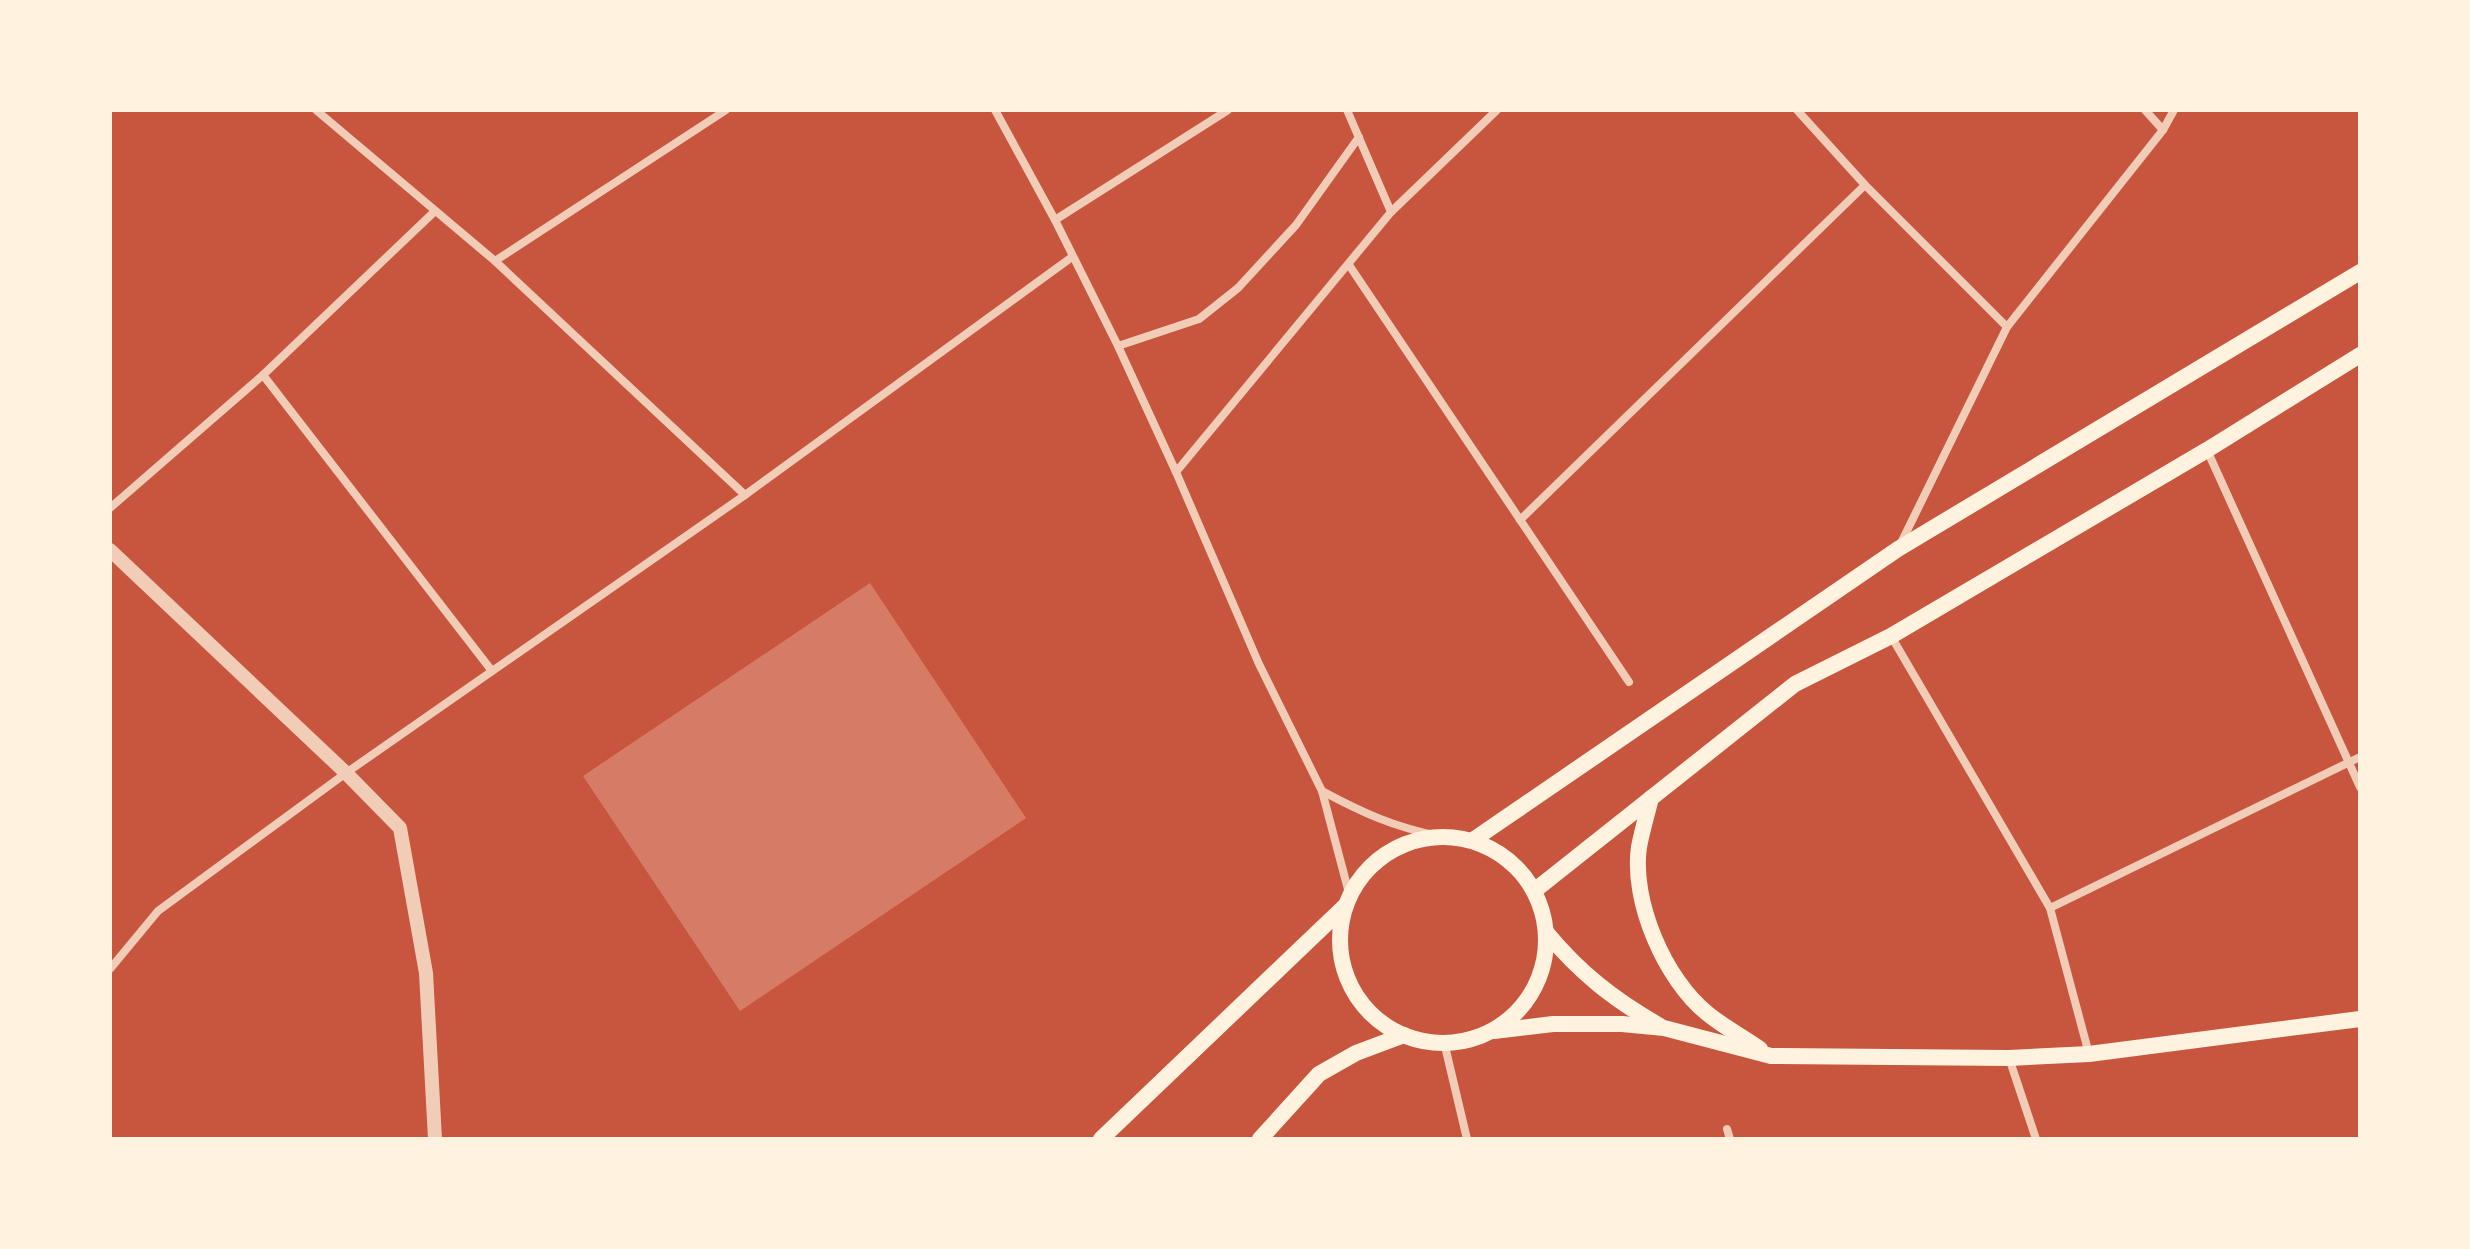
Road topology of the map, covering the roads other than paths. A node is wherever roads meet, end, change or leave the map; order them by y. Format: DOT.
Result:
graph roads {
  1 [pos="316,110"];
  2 [pos="726,110"];
  3 [pos="995,110"];
  4 [pos="1228,110"];
  5 [pos="1347,110"];
  6 [pos="1497,110"];
  7 [pos="1797,110"];
  8 [pos="2145,110"];
  9 [pos="2174,110"];
  10 [pos="2163,130"];
  11 [pos="1359,137"];
  12 [pos="1865,185"];
  13 [pos="434,212"];
  14 [pos="1391,212"];
  15 [pos="1055,220"];
  16 [pos="1072,257"];
  17 [pos="495,261"];
  18 [pos="1349,265"];
  19 [pos="2360,272"];
  20 [pos="2007,327"];
  21 [pos="1118,346"];
  22 [pos="2360,355"];
  23 [pos="263,375"];
  24 [pos="2207,450"];
  25 [pos="1176,472"];
  26 [pos="745,495"];
  27 [pos="110,508"];
  28 [pos="1520,520"];
  29 [pos="1898,549"];
  30 [pos="110,550"];
  31 [pos="1891,636"];
  32 [pos="492,671"];
  33 [pos="1629,682"];
  34 [pos="2360,757"];
  35 [pos="2350,764"];
  36 [pos="346,773"];
  37 [pos="2360,787"];
  38 [pos="1322,791"];
  39 [pos="1651,798"];
  40 [pos="1439,836"];
  41 [pos="1473,840"];
  42 [pos="1534,891"];
  43 [pos="1349,900"];
  44 [pos="2050,908"];
  45 [pos="1546,932"];
  46 [pos="110,969"];
  47 [pos="2360,1019"];
  48 [pos="1664,1028"];
  49 [pos="1494,1031"];
  50 [pos="1404,1035"];
  51 [pos="1444,1042"];
  52 [pos="2089,1054"];
  53 [pos="1771,1056"];
  54 [pos="2009,1058"];
  55 [pos="1727,1129"];
  56 [pos="435,1139"];
  57 [pos="1101,1139"];
  58 [pos="1260,1139"];
  59 [pos="1467,1139"];
  60 [pos="1730,1139"];
  61 [pos="2036,1139"];
  1 -- 13 [label="street"];
  2 -- 17 [label="street"];
  3 -- 15 [label="street"];
  4 -- 15 [label="street"];
  5 -- 11 [label="street"];
  6 -- 14 [label="street"];
  7 -- 12 [label="street"];
  8 -- 10 [label="street"];
  9 -- 10 [label="street"];
  10 -- 20 [label="street"];
  11 -- 14 [label="street"];
  11 -- 21 [label="street"];
  12 -- 20 [label="street"];
  12 -- 28 [label="street"];
  13 -- 17 [label="street"];
  13 -- 23 [label="street"];
  14 -- 18 [label="street"];
  15 -- 16 [label="street"];
  16 -- 21 [label="street"];
  16 -- 26 [label="street"];
  17 -- 26 [label="street"];
  18 -- 25 [label="street"];
  18 -- 28 [label="street"];
  19 -- 29 [label="main road"];
  20 -- 29 [label="street"];
  21 -- 25 [label="street"];
  22 -- 24 [label="main road"];
  23 -- 27 [label="street"];
  23 -- 32 [label="street"];
  24 -- 31 [label="main road"];
  24 -- 35 [label="street"];
  25 -- 38 [label="street"];
  26 -- 32 [label="street"];
  28 -- 33 [label="street"];
  29 -- 41 [label="main road"];
  30 -- 36 [label="street"];
  31 -- 39 [label="main road"];
  31 -- 44 [label="street"];
  32 -- 36 [label="street"];
  34 -- 35 [label="street"];
  35 -- 37 [label="street"];
  35 -- 44 [label="street"];
  36 -- 46 [label="street"];
  36 -- 56 [label="street"];
  38 -- 40 [label="street"];
  38 -- 43 [label="street"];
  39 -- 42 [label="main road"];
  39 -- 53 [label="main road"];
  40 -- 41 [label="main road"];
  40 -- 43 [label="main road"];
  41 -- 42 [label="main road"];
  42 -- 45 [label="main road"];
  43 -- 50 [label="main road"];
  43 -- 57 [label="main road"];
  44 -- 52 [label="street"];
  45 -- 48 [label="main road"];
  45 -- 49 [label="main road"];
  47 -- 52 [label="main road"];
  48 -- 49 [label="main road"];
  48 -- 53 [label="main road"];
  49 -- 51 [label="main road"];
  50 -- 51 [label="main road"];
  50 -- 58 [label="main road"];
  51 -- 59 [label="street"];
  52 -- 54 [label="main road"];
  53 -- 54 [label="main road"];
  54 -- 61 [label="street"];
  55 -- 60 [label="street"];
}
